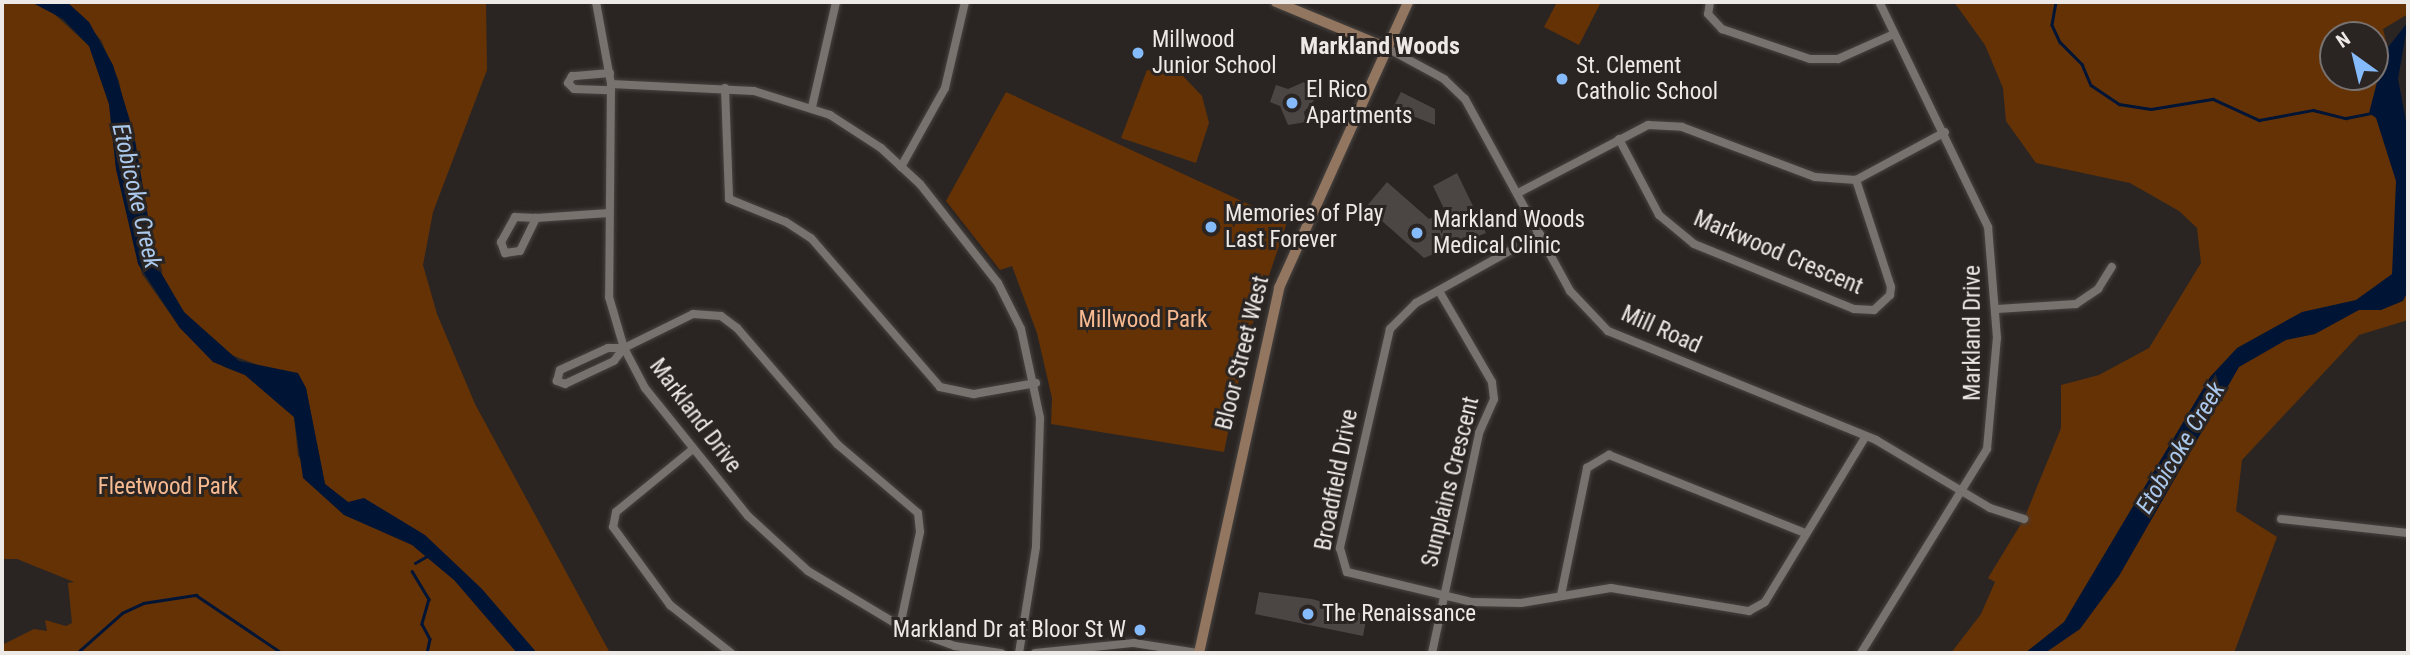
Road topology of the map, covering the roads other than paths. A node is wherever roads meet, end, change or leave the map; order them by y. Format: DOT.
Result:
graph roads {
  1 [pos="596,2"];
  2 [pos="836,2"];
  3 [pos="965,2"];
  4 [pos="1276,2"];
  5 [pos="1408,2"];
  6 [pos="1710,2"];
  7 [pos="1880,2"];
  8 [pos="1894,34"];
  9 [pos="1387,48"];
  10 [pos="610,73"];
  11 [pos="611,87"];
  12 [pos="725,88"];
  13 [pos="812,107"];
  14 [pos="1945,132"];
  15 [pos="1619,139"];
  16 [pos="901,167"];
  17 [pos="1856,180"];
  18 [pos="1518,193"];
  19 [pos="609,213"];
  20 [pos="536,218"];
  21 [pos="1540,234"];
  22 [pos="2112,267"];
  23 [pos="1439,291"];
  24 [pos="1997,309"];
  25 [pos="624,348"];
  26 [pos="1035,383"];
  27 [pos="1866,436"];
  28 [pos="693,449"];
  29 [pos="1963,493"];
  30 [pos="2024,519"];
  31 [pos="2281,519"];
  32 [pos="1805,533"];
  33 [pos="2408,533"];
  34 [pos="1561,595"];
  35 [pos="1442,597"];
  36 [pos="900,626"];
  37 [pos="954,650"];
  38 [pos="731,653"];
  39 [pos="1001,653"];
  40 [pos="1019,653"];
  41 [pos="1035,653"];
  42 [pos="1198,653"];
  43 [pos="1432,653"];
  44 [pos="1861,653"];
  1 -- 10 [label="street, Markland Drive"];
  2 -- 13 [label="street"];
  3 -- 16 [label="street"];
  4 -- 9 [label="main road, Mill Road"];
  5 -- 9 [label="main road, Bloor Street West"];
  6 -- 8 [label="street"];
  7 -- 8 [label="street, Markland Drive"];
  8 -- 14 [label="street, Markland Drive"];
  9 -- 18 [label="street, Mill Road"];
  9 -- 42 [label="main road, Bloor Street West"];
  10 -- 11 [label="street, Markland Drive"];
  10 -- 11 [label="street"];
  11 -- 12 [label="street"];
  11 -- 19 [label="street, Markland Drive"];
  12 -- 13 [label="street"];
  12 -- 26 [label="street"];
  13 -- 16 [label="street"];
  14 -- 17 [label="street"];
  14 -- 24 [label="street, Markland Drive"];
  15 -- 17 [label="street"];
  15 -- 17 [label="street, Markwood Crescent"];
  15 -- 18 [label="street"];
  16 -- 26 [label="street"];
  18 -- 21 [label="street, Mill Road"];
  19 -- 20 [label="street"];
  19 -- 25 [label="street, Markland Drive"];
  20 -- 20 [label="street"];
  21 -- 23 [label="street, Broadfield Drive"];
  21 -- 27 [label="street, Mill Road"];
  22 -- 24 [label="street"];
  23 -- 35 [label="street, Sunplains Crescent"];
  23 -- 35 [label="street, Broadfield Drive"];
  24 -- 29 [label="street, Markland Drive"];
  25 -- 25 [label="street"];
  25 -- 28 [label="street, Markland Drive"];
  25 -- 36 [label="street"];
  26 -- 40 [label="street"];
  27 -- 29 [label="street, Mill Road"];
  27 -- 32 [label="street, Broadfield Drive"];
  28 -- 36 [label="street, Markland Drive"];
  28 -- 38 [label="street"];
  29 -- 30 [label="street, Mill Road"];
  29 -- 44 [label="street, Markland Drive"];
  31 -- 33 [label="street"];
  32 -- 34 [label="street, Broadfield Drive"];
  32 -- 34 [label="street"];
  34 -- 35 [label="street, Broadfield Drive"];
  35 -- 43 [label="street, Sunplains Crescent"];
  36 -- 37 [label="street, Markland Drive"];
  37 -- 39 [label="street, Markland Drive"];
  41 -- 42 [label="street"];
}
